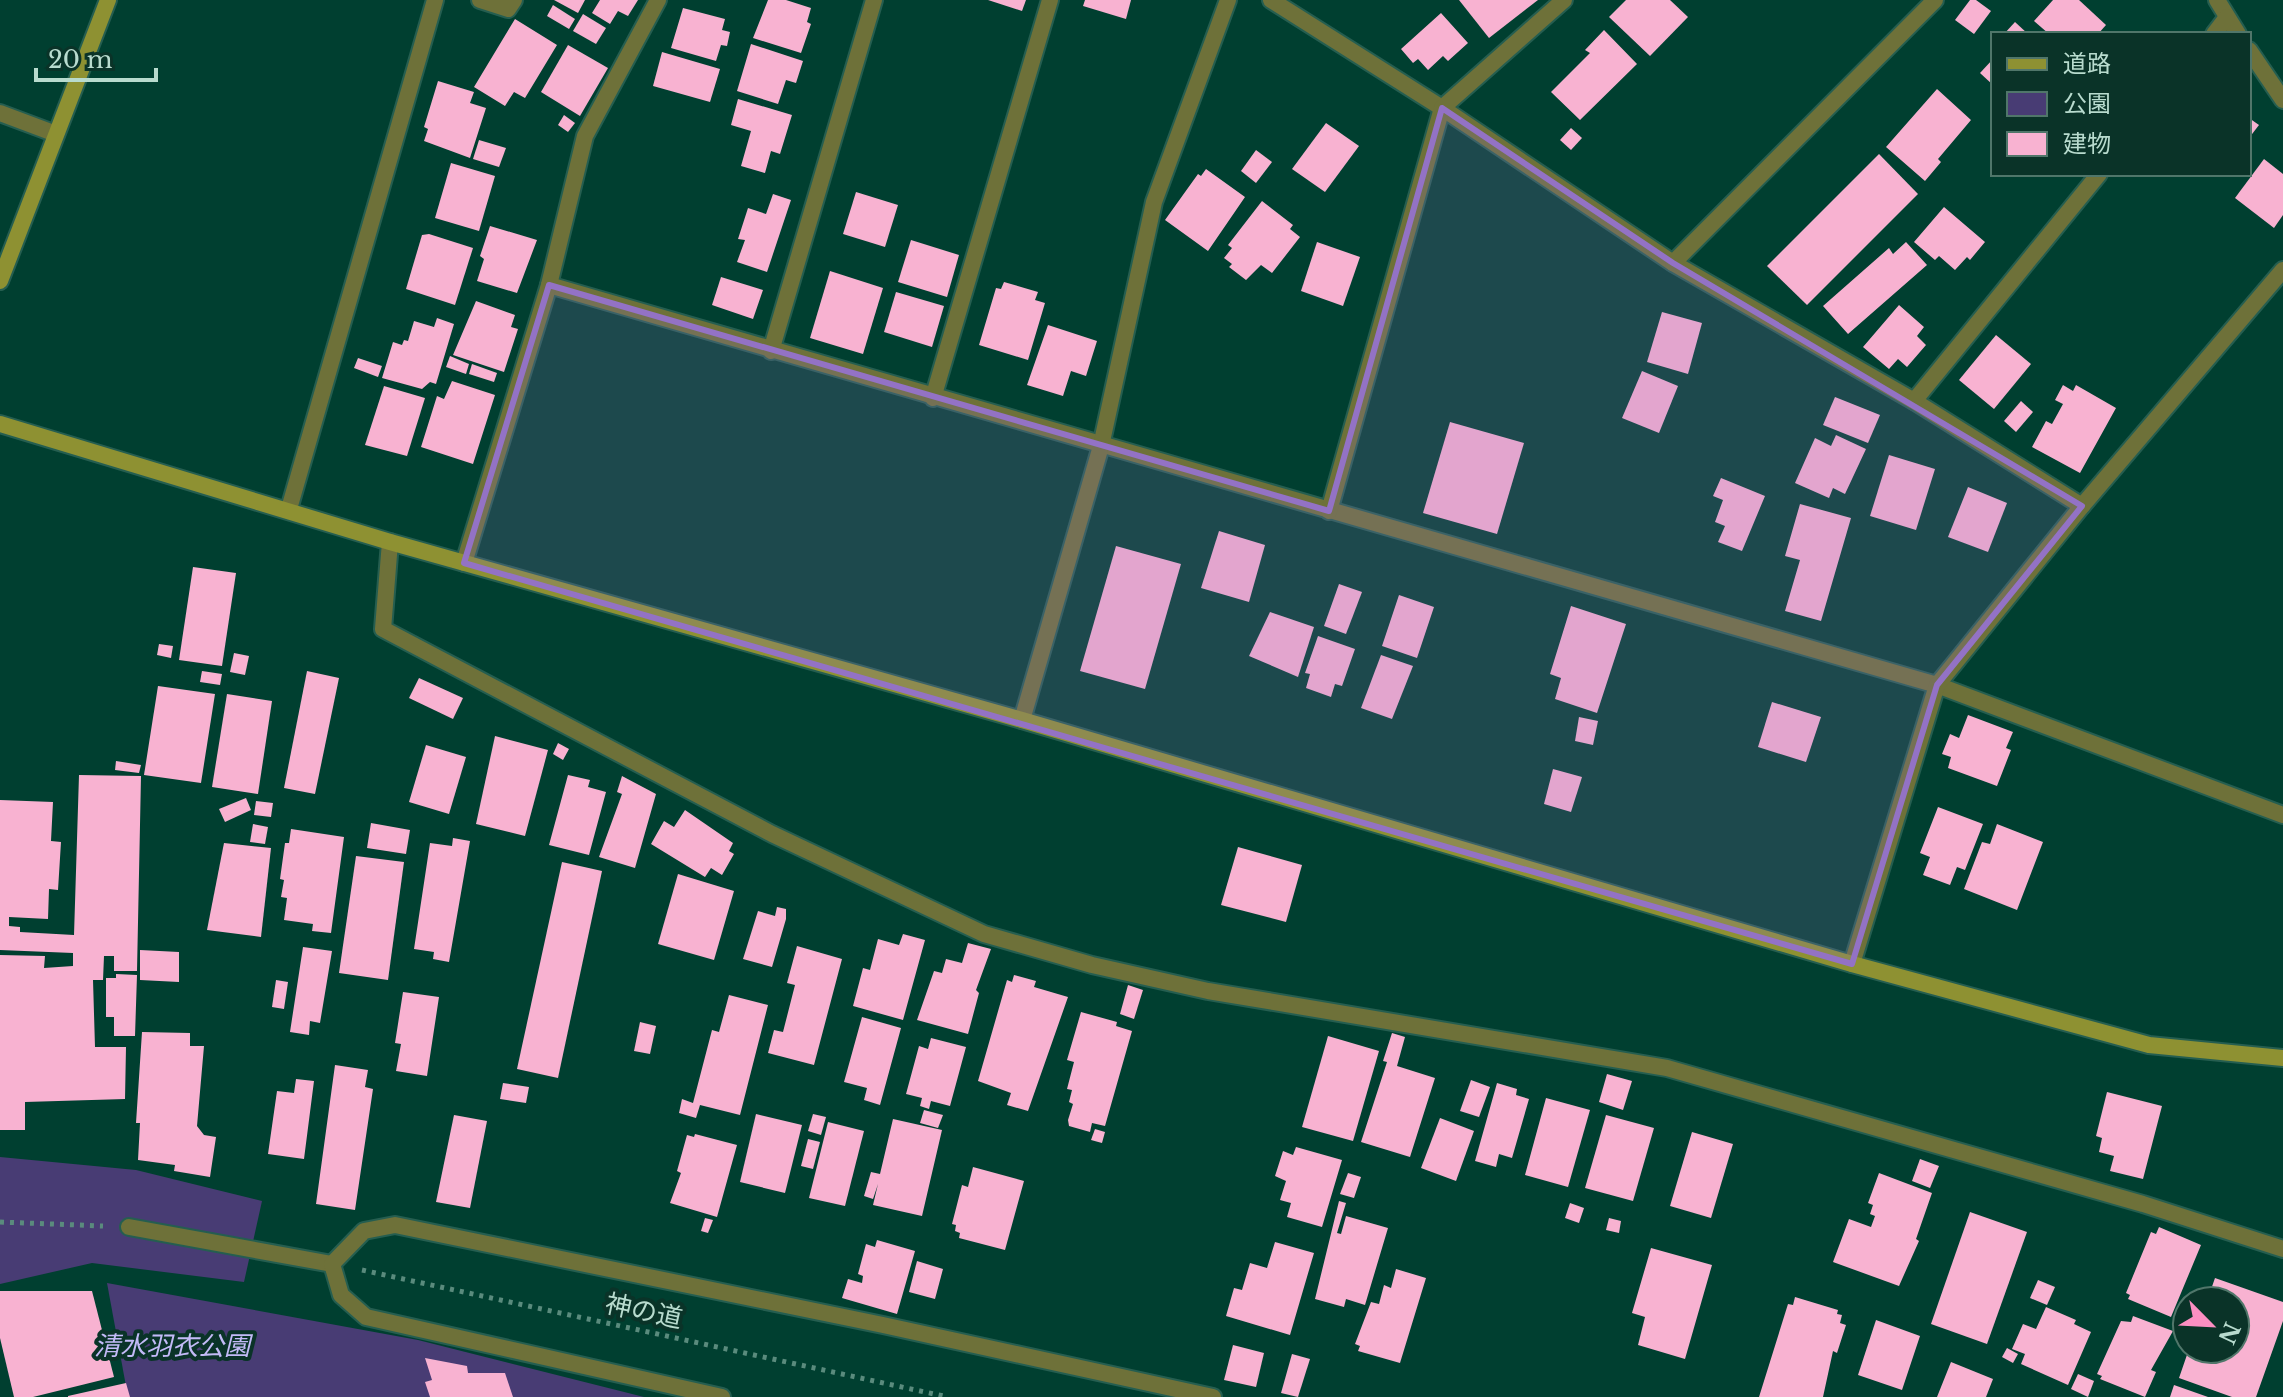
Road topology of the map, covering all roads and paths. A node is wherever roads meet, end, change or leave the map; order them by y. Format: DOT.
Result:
graph roads {
  1 [pos="108,0"];
  2 [pos="435,0"];
  3 [pos="480,0"];
  4 [pos="514,0"];
  5 [pos="658,0"];
  6 [pos="874,0"];
  7 [pos="1050,0"];
  8 [pos="1228,0"];
  9 [pos="1271,0"];
  10 [pos="1564,0"];
  11 [pos="1935,0"];
  12 [pos="2217,0"];
  13 [pos="2227,17"];
  14 [pos="2216,32"];
  15 [pos="2237,32"];
  16 [pos="2251,53"];
  17 [pos="2283,100"];
  18 [pos="1442,108"];
  19 [pos="0,113"];
  20 [pos="56,134"];
  21 [pos="2097,176"];
  22 [pos="1673,263"];
  23 [pos="2283,270"];
  24 [pos="0,281"];
  25 [pos="549,285"];
  26 [pos="771,351"];
  27 [pos="933,398"];
  28 [pos="1914,401"];
  29 [pos="0,424"];
  30 [pos="1101,446"];
  31 [pos="2082,506"];
  32 [pos="289,509"];
  33 [pos="1329,511"];
  34 [pos="390,542"];
  35 [pos="464,563"];
  36 [pos="1937,685"];
  37 [pos="1022,720"];
  38 [pos="2283,815"];
  39 [pos="1852,964"];
  40 [pos="2283,1058"];
  41 [pos="0,1222"];
  42 [pos="129,1227"];
  43 [pos="2283,1249"];
  44 [pos="332,1264"];
  45 [pos="722,1397"];
  46 [pos="948,1397"];
  47 [pos="1213,1397"];
  1 -- 20 [label="street"];
  2 -- 32 [label="street"];
  3 -- 4 [label="street"];
  5 -- 25 [label="street"];
  6 -- 26 [label="street"];
  7 -- 27 [label="street"];
  8 -- 30 [label="street"];
  9 -- 18 [label="street"];
  10 -- 18 [label="street"];
  11 -- 22 [label="street"];
  12 -- 13 [label="street"];
  13 -- 14 [label="street"];
  13 -- 15 [label="street"];
  16 -- 17 [label="street"];
  18 -- 22 [label="street"];
  18 -- 33 [label="street"];
  19 -- 20 [label="street"];
  20 -- 24 [label="street"];
  21 -- 28 [label="street"];
  22 -- 28 [label="street"];
  23 -- 31 [label="street"];
  25 -- 26 [label="street"];
  25 -- 35 [label="street"];
  26 -- 27 [label="street"];
  27 -- 30 [label="street"];
  28 -- 31 [label="street"];
  29 -- 32 [label="street"];
  30 -- 33 [label="street"];
  30 -- 37 [label="street"];
  31 -- 36 [label="street"];
  32 -- 34 [label="street"];
  33 -- 36 [label="street"];
  34 -- 35 [label="street"];
  34 -- 43 [label="street"];
  35 -- 37 [label="street"];
  36 -- 38 [label="street"];
  36 -- 39 [label="street"];
  37 -- 39 [label="street"];
  39 -- 40 [label="street"];
  41 -- 42 [label="path"];
  42 -- 44 [label="street"];
  44 -- 45 [label="street"];
  44 -- 46 [label="path, 神の道"];
  44 -- 47 [label="street"];
}
